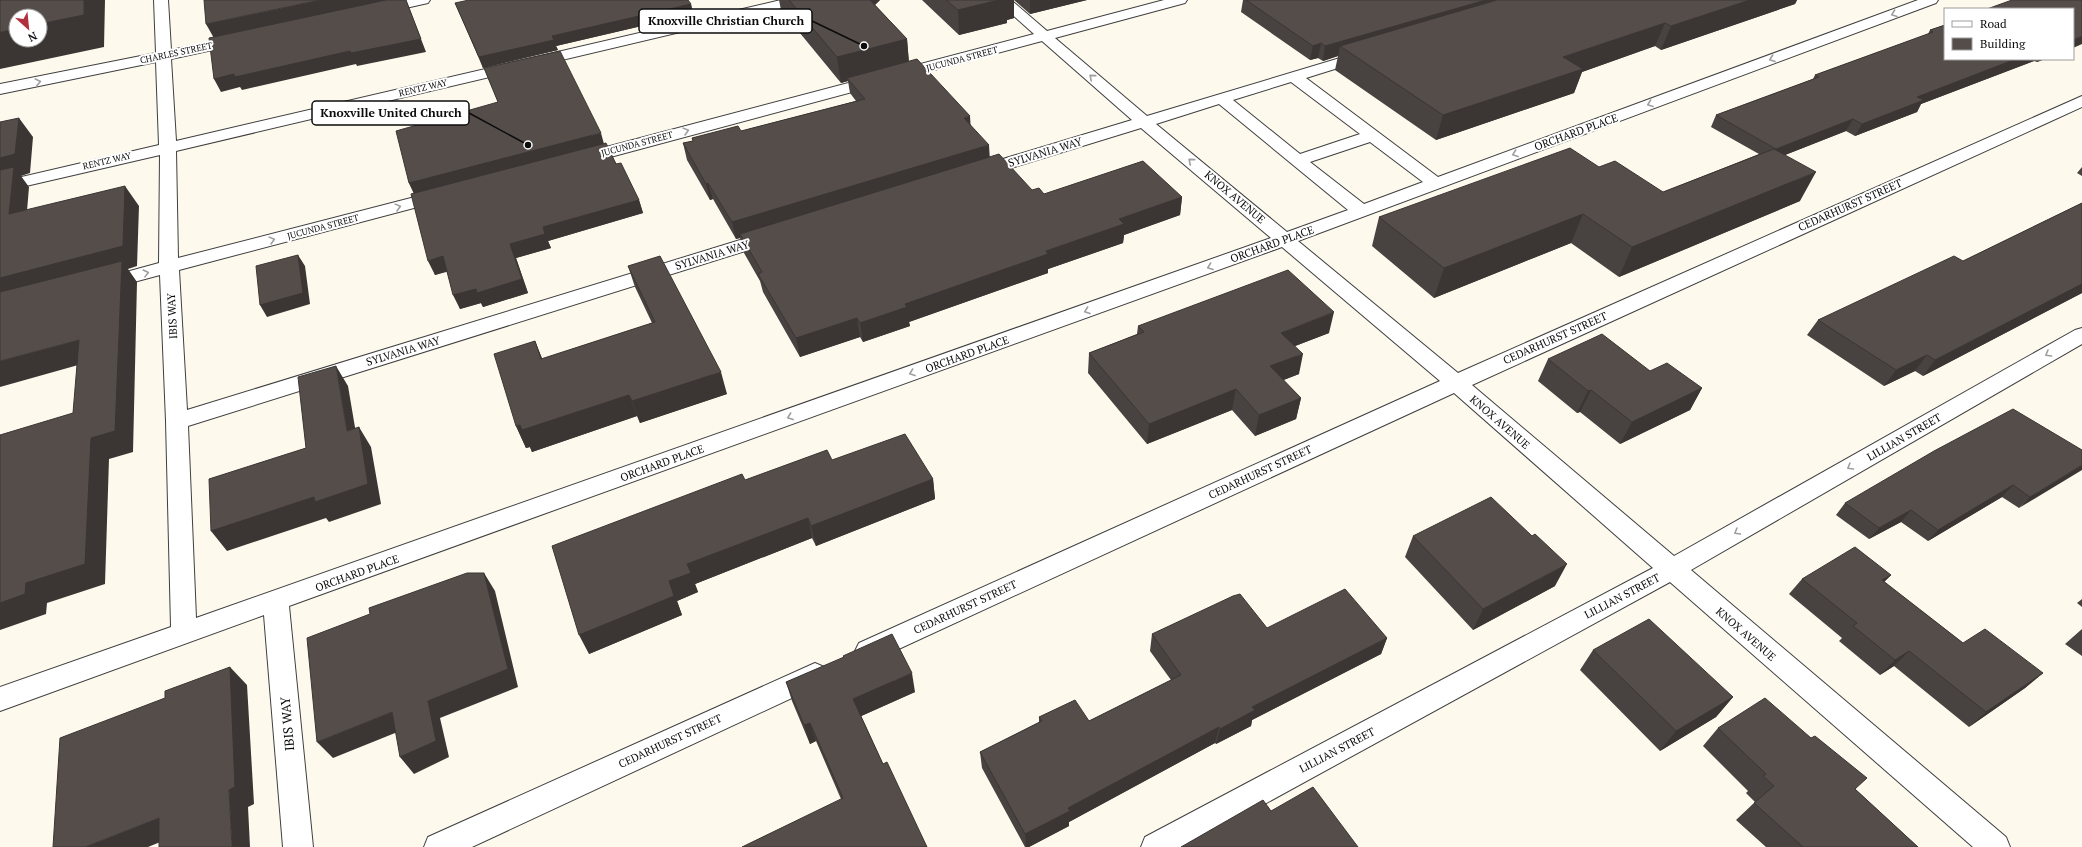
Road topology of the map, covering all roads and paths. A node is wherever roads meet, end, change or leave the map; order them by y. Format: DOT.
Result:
graph roads {
  1 [pos="161,0"];
  2 [pos="423,0"];
  3 [pos="799,0"];
  4 [pos="1003,0"];
  5 [pos="1180,0"];
  6 [pos="1931,0"];
  7 [pos="362,13"];
  8 [pos="1046,36"];
  9 [pos="254,37"];
  10 [pos="1383,49"];
  11 [pos="162,56"];
  12 [pos="1293,76"];
  13 [pos="0,89"];
  14 [pos="1221,98"];
  15 [pos="2082,101"];
  16 [pos="1143,121"];
  17 [pos="1372,136"];
  18 [pos="168,147"];
  19 [pos="1298,160"];
  20 [pos="569,162"];
  21 [pos="960,178"];
  22 [pos="1436,184"];
  23 [pos="0,187"];
  24 [pos="454,192"];
  25 [pos="1361,211"];
  26 [pos="786,232"];
  27 [pos="1286,239"];
  28 [pos="169,267"];
  29 [pos="92,287"];
  30 [pos="2082,335"];
  31 [pos="1456,383"];
  32 [pos="177,421"];
  33 [pos="1671,570"];
  34 [pos="276,602"];
  35 [pos="184,633"];
  36 [pos="853,658"];
  37 [pos="831,668"];
  38 [pos="0,699"];
  39 [pos="298,847"];
  40 [pos="438,847"];
  41 [pos="1156,847"];
  42 [pos="1995,847"];
  1 -- 11 [label="street, IBIS WAY"];
  2 -- 7 [label="street"];
  3 -- 18 [label="street, RENTZ WAY"];
  4 -- 8 [label="street, KNOX AVENUE"];
  5 -- 8 [label="street, JUCUNDA STREET"];
  6 -- 22 [label="street, ORCHARD PLACE, one-way"];
  16 -- 8 [label="street, KNOX AVENUE, one-way"];
  20 -- 8 [label="street, JUCUNDA STREET, one-way"];
  9 -- 11 [label="street, CHARLES STREET"];
  10 -- 12 [label="street, SYLVANIA WAY"];
  13 -- 11 [label="street, CHARLES STREET, one-way"];
  11 -- 18 [label="street, IBIS WAY"];
  12 -- 14 [label="street, SYLVANIA WAY"];
  12 -- 17 [label="street"];
  14 -- 16 [label="street, SYLVANIA WAY"];
  14 -- 19 [label="street"];
  15 -- 31 [label="street, CEDARHURST STREET"];
  16 -- 21 [label="street, SYLVANIA WAY"];
  27 -- 16 [label="street, KNOX AVENUE, one-way"];
  17 -- 19 [label="street"];
  17 -- 22 [label="street"];
  18 -- 23 [label="street, RENTZ WAY"];
  18 -- 28 [label="street, IBIS WAY"];
  19 -- 25 [label="street"];
  22 -- 25 [label="street, ORCHARD PLACE"];
  28 -- 24 [label="street, JUCUNDA STREET, one-way"];
  25 -- 27 [label="street, ORCHARD PLACE"];
  26 -- 32 [label="street, SYLVANIA WAY"];
  27 -- 31 [label="street, KNOX AVENUE"];
  27 -- 34 [label="street, ORCHARD PLACE, one-way"];
  29 -- 28 [label="street, JUCUNDA STREET, one-way"];
  28 -- 32 [label="street, IBIS WAY"];
  30 -- 33 [label="street, LILLIAN STREET, one-way"];
  31 -- 33 [label="street, KNOX AVENUE"];
  31 -- 36 [label="street, CEDARHURST STREET"];
  32 -- 35 [label="street, IBIS WAY"];
  33 -- 41 [label="street, LILLIAN STREET"];
  33 -- 42 [label="street, KNOX AVENUE"];
  34 -- 35 [label="street, ORCHARD PLACE"];
  34 -- 39 [label="street, IBIS WAY"];
  35 -- 38 [label="street, ORCHARD PLACE"];
  37 -- 40 [label="street, CEDARHURST STREET"];
}
